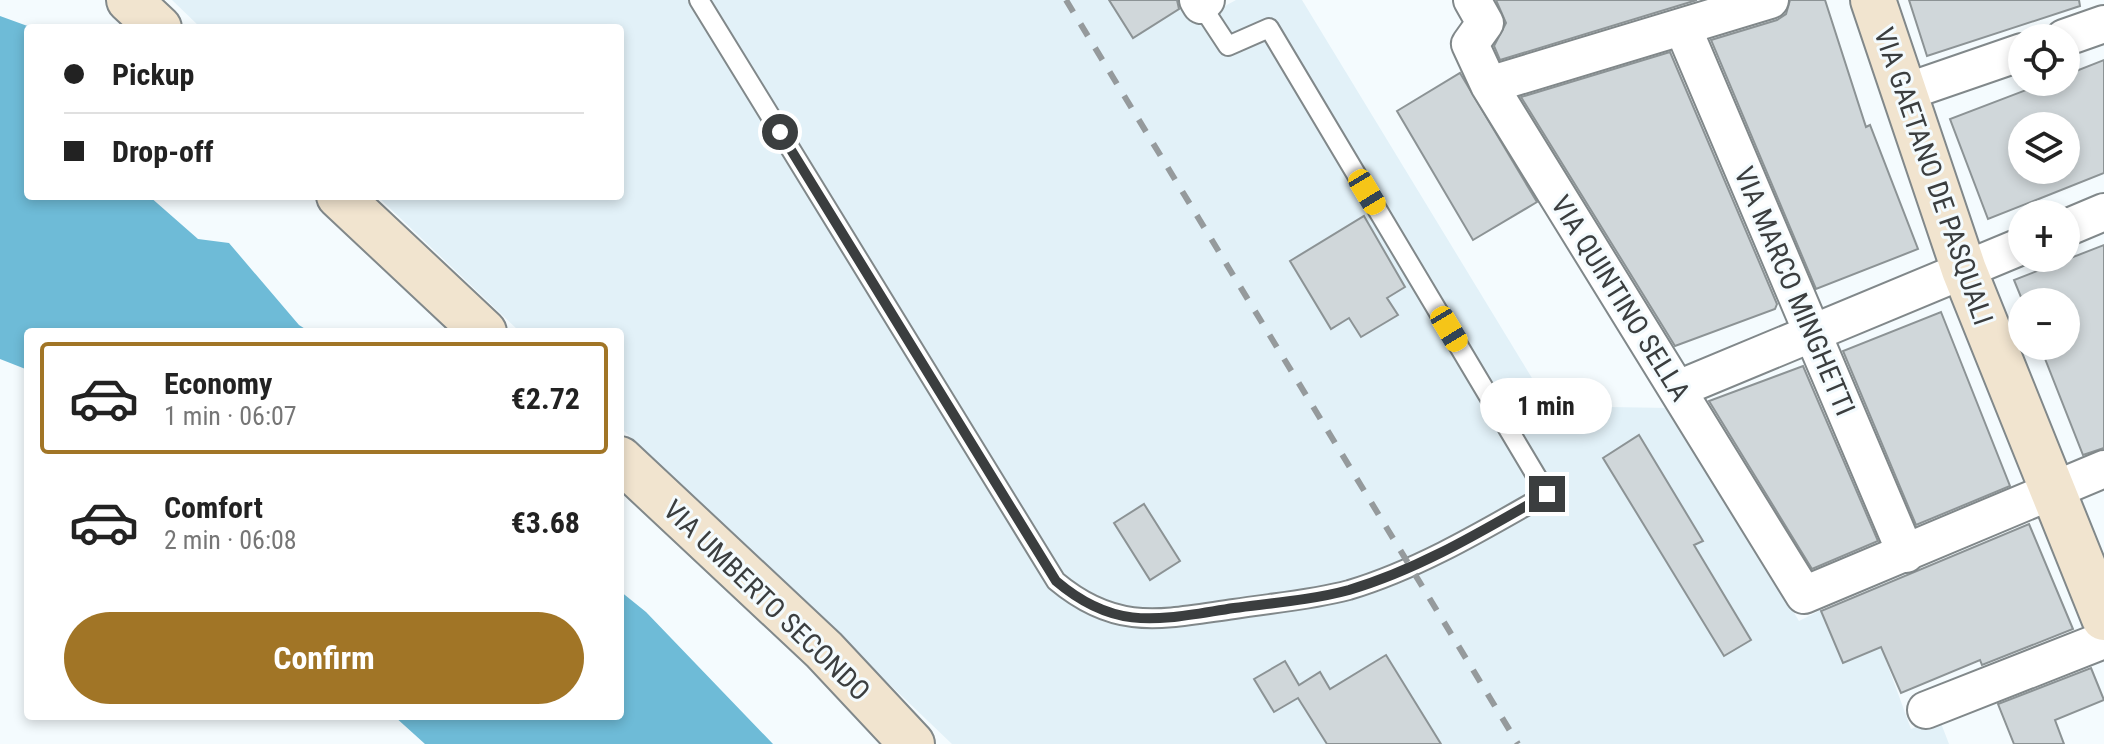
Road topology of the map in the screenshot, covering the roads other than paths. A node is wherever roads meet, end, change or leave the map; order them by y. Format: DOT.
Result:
graph roads {
  1 [pos="129,0"];
  2 [pos="699,0"];
  3 [pos="1472,0"];
  4 [pos="1770,0"];
  5 [pos="1873,0"];
  6 [pos="1202,2"];
  7 [pos="155,24"];
  8 [pos="2104,24"];
  9 [pos="1683,28"];
  10 [pos="2080,32"];
  11 [pos="2008,57"];
  12 [pos="1489,85"];
  13 [pos="1903,93"];
  14 [pos="343,200"];
  15 [pos="2104,212"];
  16 [pos="2080,222"];
  17 [pos="2008,252"];
  18 [pos="1964,270"];
  19 [pos="480,328"];
  20 [pos="1812,331"];
  21 [pos="1678,389"];
  22 [pos="624,463"];
  23 [pos="2104,469"];
  24 [pos="2053,491"];
  25 [pos="1906,554"];
  26 [pos="2104,618"];
  27 [pos="2104,640"];
  28 [pos="1926,710"];
  29 [pos="912,744"];
  1 -- 7 [label="main road"];
  2 -- 6 [label="lane"];
  3 -- 12 [label="street, VIA QUINTINO SELLA"];
  4 -- 9 [label="street"];
  5 -- 13 [label="main road, VIA GAETANO DE PASQUALI"];
  8 -- 10 [label="street"];
  9 -- 12 [label="street"];
  9 -- 20 [label="street, VIA MARCO MINGHETTI"];
  11 -- 13 [label="street"];
  12 -- 21 [label="street, VIA QUINTINO SELLA"];
  13 -- 18 [label="main road, VIA GAETANO DE PASQUALI"];
  14 -- 19 [label="main road"];
  15 -- 16 [label="street"];
  17 -- 18 [label="street"];
  18 -- 20 [label="street"];
  18 -- 24 [label="main road, VIA GAETANO DE PASQUALI"];
  20 -- 21 [label="street"];
  20 -- 25 [label="street, VIA MARCO MINGHETTI"];
  21 -- 25 [label="street, VIA QUINTINO SELLA"];
  22 -- 29 [label="main road, VIA UMBERTO SECONDO"];
  23 -- 24 [label="street"];
  24 -- 25 [label="street"];
  24 -- 26 [label="main road, VIA GAETANO DE PASQUALI"];
  27 -- 28 [label="street"];
}
